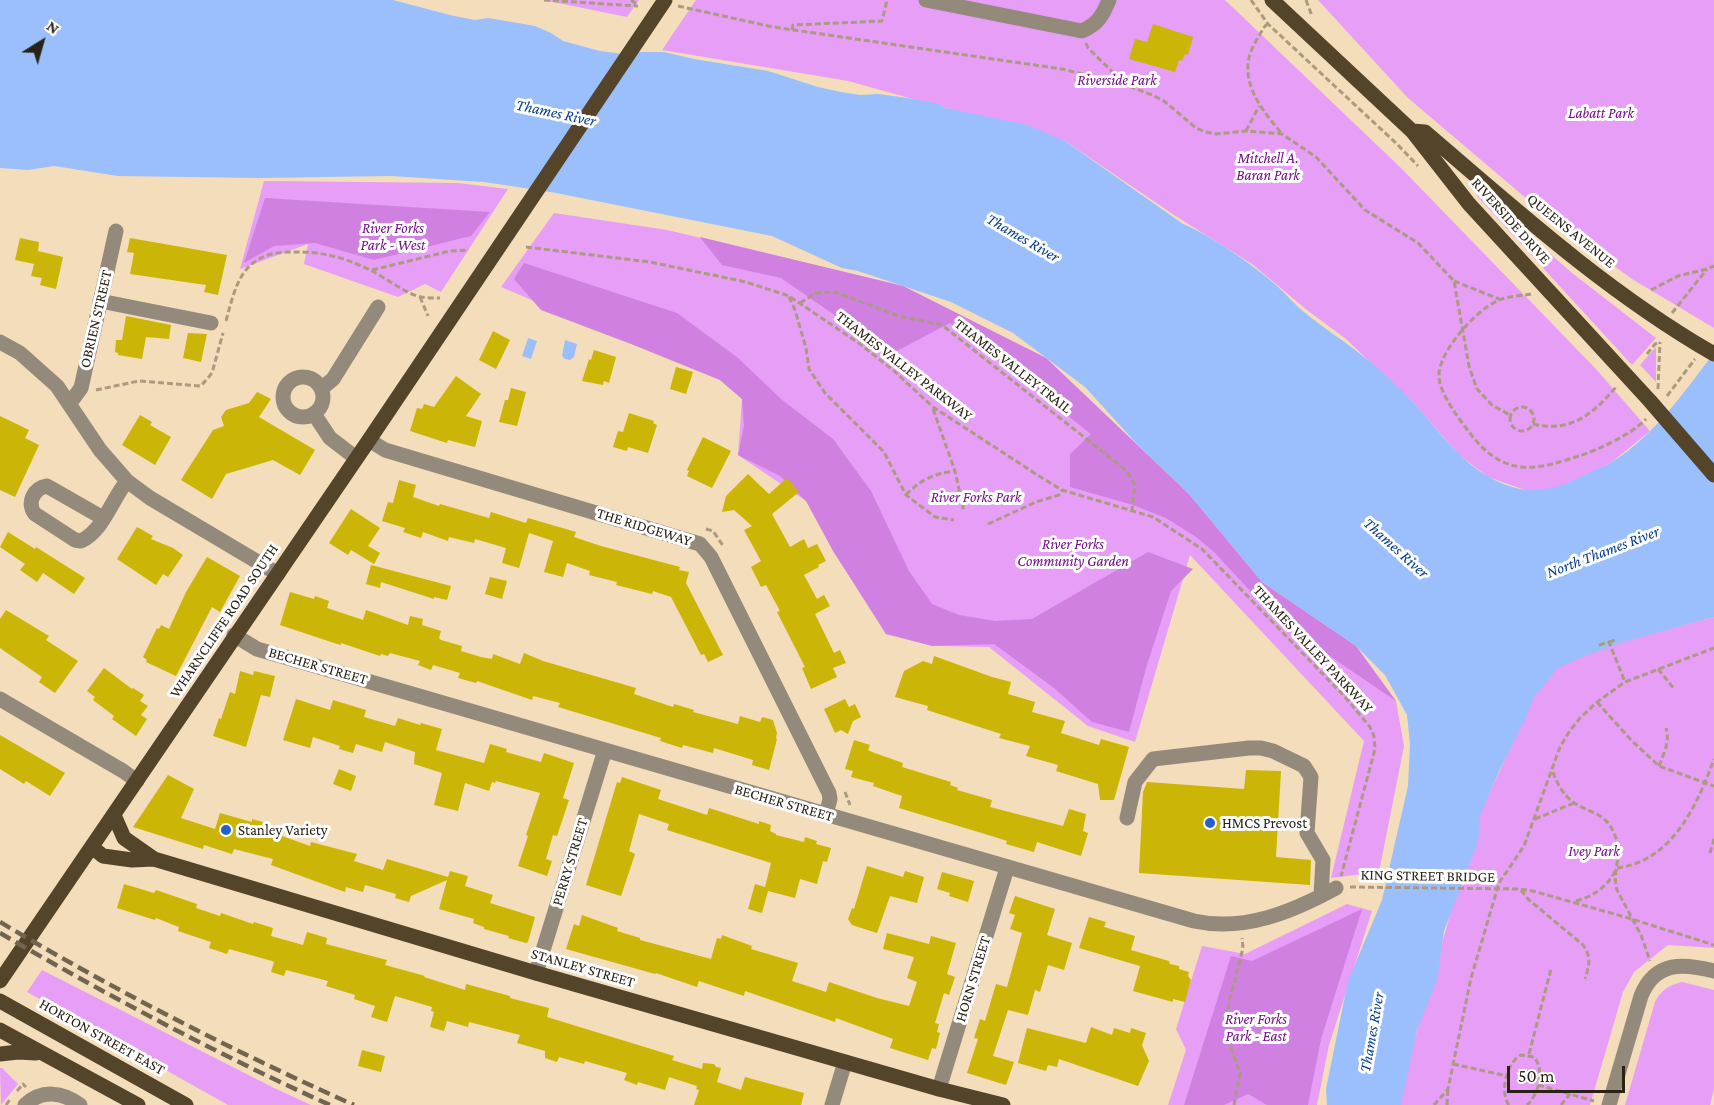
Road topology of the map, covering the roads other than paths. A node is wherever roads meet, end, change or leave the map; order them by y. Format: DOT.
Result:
graph roads {
  1 [pos="926,0"];
  2 [pos="1109,0"];
  3 [pos="1272,0"];
  4 [pos="660,6"];
  5 [pos="1412,131"];
  6 [pos="116,231"];
  7 [pos="100,301"];
  8 [pos="378,307"];
  9 [pos="220,326"];
  10 [pos="2,346"];
  11 [pos="1714,354"];
  12 [pos="321,389"];
  13 [pos="70,403"];
  14 [pos="314,414"];
  15 [pos="369,440"];
  16 [pos="356,458"];
  17 [pos="1714,476"];
  18 [pos="127,481"];
  19 [pos="103,518"];
  20 [pos="278,574"];
  21 [pos="234,635"];
  22 [pos="0,699"];
  23 [pos="605,750"];
  24 [pos="137,781"];
  25 [pos="114,815"];
  26 [pos="826,815"];
  27 [pos="1127,818"];
  28 [pos="92,847"];
  29 [pos="154,859"];
  30 [pos="1007,868"];
  31 [pos="1341,886"];
  32 [pos="1322,896"];
  33 [pos="1714,971"];
  34 [pos="536,973"];
  35 [pos="0,981"];
  36 [pos="0,1001"];
  37 [pos="0,1030"];
  38 [pos="0,1054"];
  39 [pos="45,1055"];
  40 [pos="845,1062"];
  41 [pos="939,1089"];
  42 [pos="25,1105"];
  43 [pos="80,1105"];
  44 [pos="138,1105"];
  45 [pos="186,1105"];
  46 [pos="832,1105"];
  47 [pos="1003,1105"];
  48 [pos="1609,1105"];
  1 -- 2 [label="street"];
  3 -- 5 [label="main road, RIVERSIDE DRIVE"];
  4 -- 15 [label="main road, WHARNCLIFFE ROAD SOUTH"];
  5 -- 11 [label="main road, QUEENS AVENUE"];
  5 -- 17 [label="main road, RIVERSIDE DRIVE"];
  6 -- 7 [label="street, OBRIEN STREET"];
  7 -- 9 [label="street"];
  7 -- 13 [label="street, OBRIEN STREET"];
  8 -- 12 [label="street"];
  10 -- 13 [label="street"];
  12 -- 14 [label="street"];
  12 -- 14 [label="street"];
  13 -- 18 [label="street"];
  14 -- 16 [label="street"];
  15 -- 16 [label="main road, WHARNCLIFFE ROAD SOUTH"];
  15 -- 26 [label="street, THE RIDGEWAY"];
  16 -- 20 [label="main road, WHARNCLIFFE ROAD SOUTH"];
  18 -- 19 [label="street"];
  18 -- 20 [label="street"];
  19 -- 19 [label="street"];
  20 -- 21 [label="main road, WHARNCLIFFE ROAD SOUTH"];
  21 -- 23 [label="street, BECHER STREET"];
  21 -- 24 [label="main road, WHARNCLIFFE ROAD SOUTH"];
  22 -- 24 [label="street"];
  23 -- 26 [label="street, BECHER STREET"];
  23 -- 34 [label="street, PERRY STREET"];
  24 -- 25 [label="main road, WHARNCLIFFE ROAD SOUTH"];
  25 -- 28 [label="main road, WHARNCLIFFE ROAD SOUTH"];
  25 -- 29 [label="main road, STANLEY STREET"];
  26 -- 30 [label="street, BECHER STREET"];
  27 -- 32 [label="street"];
  28 -- 29 [label="main road, STANLEY STREET"];
  28 -- 35 [label="main road, WHARNCLIFFE ROAD SOUTH"];
  29 -- 34 [label="main road, STANLEY STREET"];
  30 -- 32 [label="street, BECHER STREET"];
  30 -- 41 [label="street, HORN STREET"];
  31 -- 32 [label="street, BECHER STREET"];
  33 -- 48 [label="street"];
  34 -- 40 [label="main road, STANLEY STREET"];
  36 -- 45 [label="main road, HORTON STREET EAST"];
  37 -- 39 [label="main road"];
  38 -- 39 [label="main road"];
  39 -- 44 [label="main road"];
  40 -- 41 [label="main road, STANLEY STREET"];
  40 -- 46 [label="street"];
  41 -- 47 [label="main road, STANLEY STREET"];
  42 -- 43 [label="street"];
}
